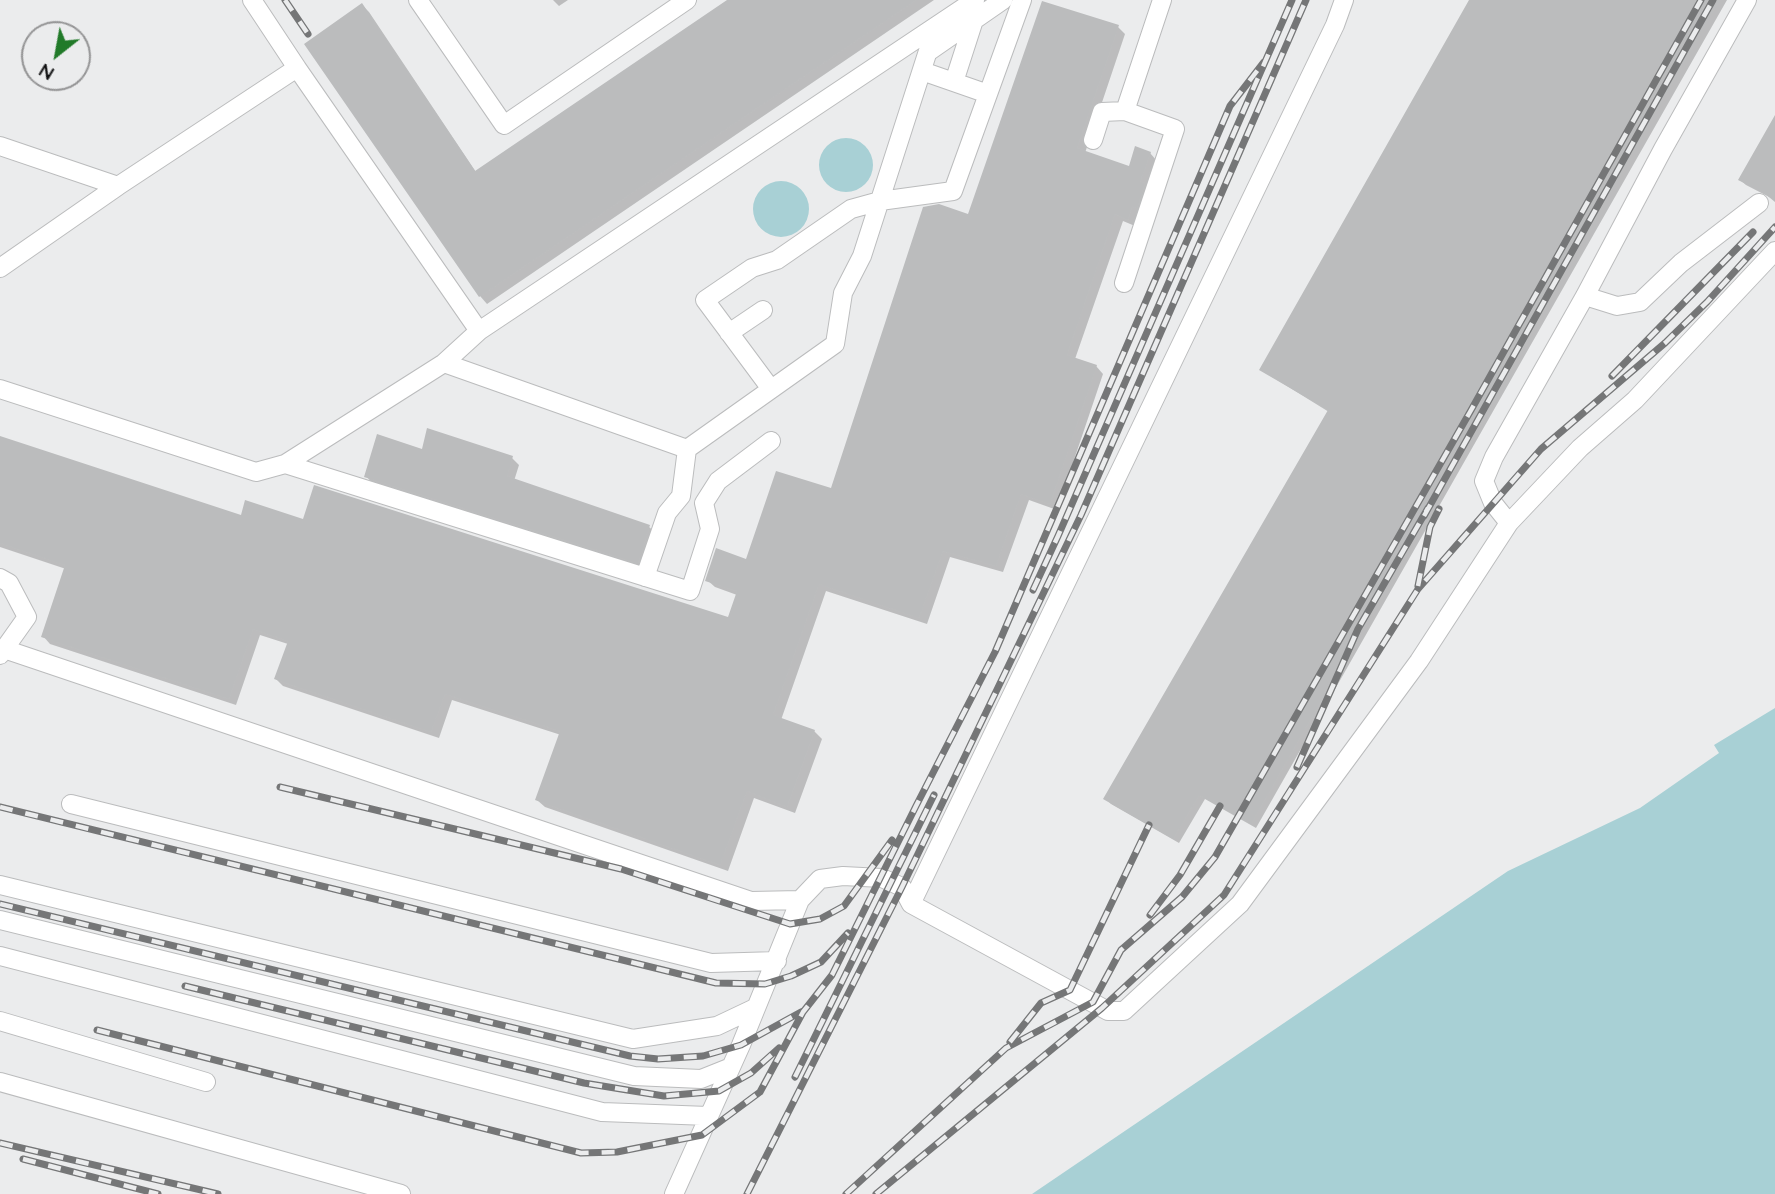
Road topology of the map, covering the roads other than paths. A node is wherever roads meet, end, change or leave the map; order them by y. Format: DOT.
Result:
graph roads {
  1 [pos="252,0"];
  2 [pos="418,0"];
  3 [pos="687,0"];
  4 [pos="975,0"];
  5 [pos="1003,0"];
  6 [pos="1022,0"];
  7 [pos="1162,0"];
  8 [pos="1344,0"];
  9 [pos="1746,0"];
  10 [pos="974,20"];
  11 [pos="936,26"];
  12 [pos="928,52"];
  13 [pos="297,68"];
  14 [pos="922,71"];
  15 [pos="954,82"];
  16 [pos="988,94"];
  17 [pos="1125,111"];
  18 [pos="1093,140"];
  19 [pos="0,146"];
  20 [pos="118,186"];
  21 [pos="880,201"];
  22 [pos="1759,202"];
  23 [pos="1775,250"];
  24 [pos="0,268"];
  25 [pos="1124,283"];
  26 [pos="1585,296"];
  27 [pos="763,310"];
  28 [pos="479,331"];
  29 [pos="729,333"];
  30 [pos="444,363"];
  31 [pos="0,389"];
  32 [pos="771,389"];
  33 [pos="771,441"];
  34 [pos="687,449"];
  35 [pos="285,464"];
  36 [pos="681,496"];
  37 [pos="704,503"];
  38 [pos="1509,523"];
  39 [pos="0,578"];
  40 [pos="645,578"];
  41 [pos="2,652"];
  42 [pos="71,804"];
  43 [pos="0,885"];
  44 [pos="800,900"];
  45 [pos="911,904"];
  46 [pos="0,920"];
  47 [pos="0,956"];
  48 [pos="776,961"];
  49 [pos="755,1008"];
  50 [pos="0,1021"];
  51 [pos="731,1067"];
  52 [pos="0,1082"];
  53 [pos="206,1082"];
  54 [pos="708,1116"];
  55 [pos="401,1194"];
  56 [pos="674,1194"];
  1 -- 13 [label="street"];
  2 -- 3 [label="street"];
  4 -- 11 [label="street"];
  5 -- 10 [label="street"];
  6 -- 16 [label="street"];
  7 -- 17 [label="street"];
  8 -- 45 [label="street"];
  9 -- 26 [label="street"];
  10 -- 12 [label="street"];
  10 -- 15 [label="street"];
  11 -- 12 [label="street"];
  11 -- 28 [label="street"];
  12 -- 14 [label="street"];
  13 -- 20 [label="street"];
  13 -- 28 [label="street"];
  14 -- 15 [label="street"];
  14 -- 21 [label="street"];
  15 -- 16 [label="street"];
  16 -- 21 [label="street"];
  17 -- 18 [label="street"];
  17 -- 25 [label="street"];
  19 -- 20 [label="street"];
  20 -- 24 [label="street"];
  21 -- 29 [label="street"];
  21 -- 32 [label="street"];
  22 -- 26 [label="street"];
  23 -- 38 [label="street"];
  26 -- 38 [label="street"];
  27 -- 29 [label="street"];
  28 -- 30 [label="street"];
  29 -- 32 [label="street"];
  30 -- 34 [label="street"];
  30 -- 35 [label="street"];
  31 -- 35 [label="street"];
  32 -- 34 [label="street"];
  33 -- 37 [label="street"];
  34 -- 36 [label="street"];
  35 -- 40 [label="street"];
  36 -- 37 [label="street"];
  36 -- 40 [label="street"];
  37 -- 40 [label="street"];
  38 -- 45 [label="street"];
  39 -- 41 [label="street"];
  41 -- 44 [label="street"];
  42 -- 48 [label="street"];
  43 -- 49 [label="street"];
  44 -- 45 [label="street"];
  44 -- 48 [label="street"];
  46 -- 51 [label="street"];
  47 -- 54 [label="street"];
  48 -- 49 [label="street"];
  49 -- 51 [label="street"];
  50 -- 53 [label="street"];
  51 -- 54 [label="street"];
  52 -- 55 [label="street"];
  54 -- 56 [label="street"];
}
